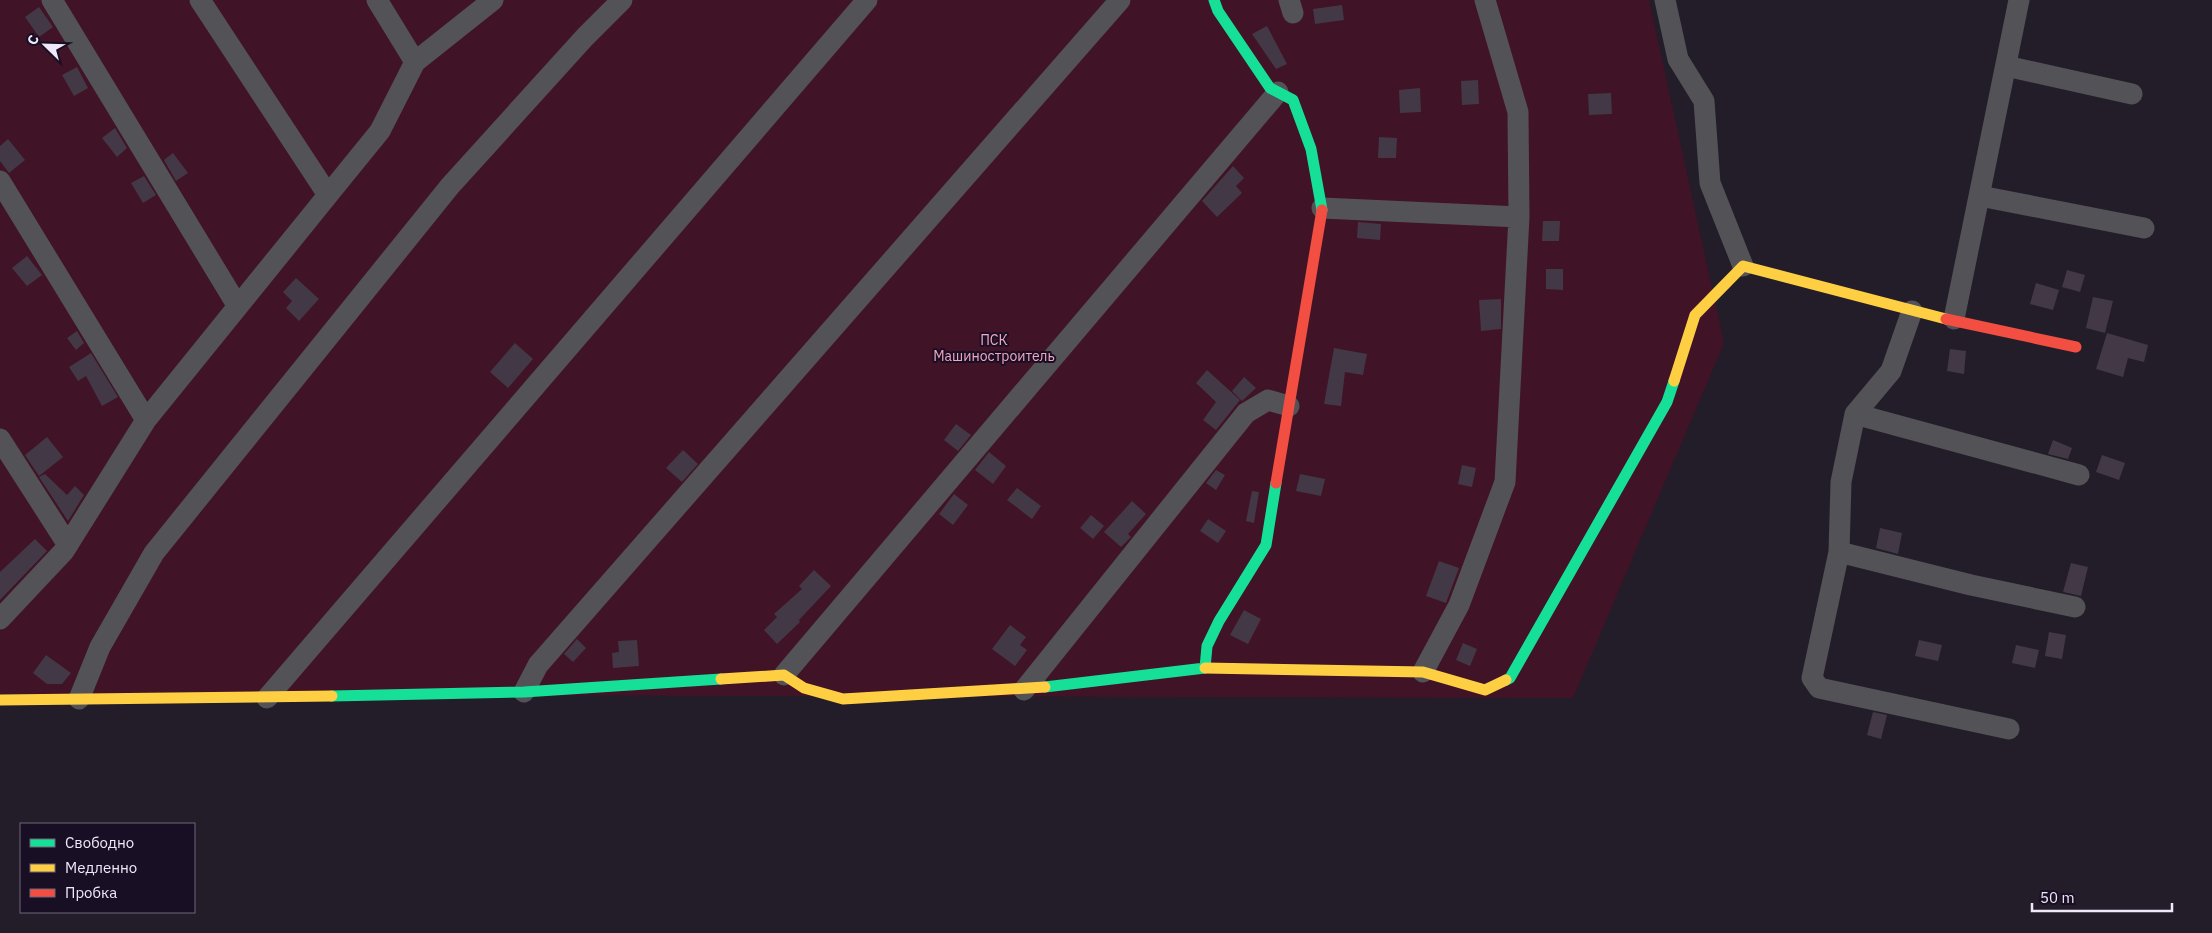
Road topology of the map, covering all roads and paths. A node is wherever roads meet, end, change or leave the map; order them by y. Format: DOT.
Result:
graph roads {
  1 [pos="52,0"];
  2 [pos="200,0"];
  3 [pos="377,0"];
  4 [pos="493,0"];
  5 [pos="622,0"];
  6 [pos="866,0"];
  7 [pos="1120,0"];
  8 [pos="1214,0"];
  9 [pos="1485,0"];
  10 [pos="1665,0"];
  11 [pos="2019,0"];
  12 [pos="415,62"];
  13 [pos="2006,66"];
  14 [pos="1278,92"];
  15 [pos="2132,94"];
  16 [pos="0,181"];
  17 [pos="328,195"];
  18 [pos="1980,196"];
  19 [pos="1322,208"];
  20 [pos="1519,217"];
  21 [pos="2144,228"];
  22 [pos="1743,266"];
  23 [pos="237,305"];
  24 [pos="1912,310"];
  25 [pos="1954,319"];
  26 [pos="2076,347"];
  27 [pos="1290,406"];
  28 [pos="1855,414"];
  29 [pos="146,420"];
  30 [pos="0,439"];
  31 [pos="2079,475"];
  32 [pos="68,545"];
  33 [pos="1838,552"];
  34 [pos="2075,607"];
  35 [pos="0,619"];
  36 [pos="1205,668"];
  37 [pos="1423,672"];
  38 [pos="784,675"];
  39 [pos="1024,690"];
  40 [pos="524,692"];
  41 [pos="268,698"];
  42 [pos="79,699"];
  43 [pos="0,700"];
  44 [pos="2009,729"];
  1 -- 23 [label="street"];
  2 -- 17 [label="street"];
  3 -- 12 [label="street"];
  4 -- 12 [label="street"];
  5 -- 42 [label="street"];
  6 -- 41 [label="street"];
  7 -- 40 [label="street"];
  8 -- 14 [label="street"];
  9 -- 20 [label="street"];
  10 -- 22 [label="street"];
  11 -- 13 [label="street"];
  12 -- 17 [label="street"];
  13 -- 15 [label="street"];
  13 -- 18 [label="street"];
  14 -- 19 [label="street"];
  14 -- 38 [label="street"];
  16 -- 29 [label="street"];
  17 -- 23 [label="street"];
  18 -- 21 [label="street"];
  18 -- 25 [label="street"];
  19 -- 20 [label="street"];
  19 -- 27 [label="street"];
  20 -- 37 [label="street"];
  22 -- 24 [label="street"];
  22 -- 37 [label="street"];
  23 -- 29 [label="street"];
  24 -- 25 [label="street"];
  24 -- 28 [label="street"];
  25 -- 26 [label="street"];
  27 -- 36 [label="street"];
  27 -- 39 [label="street"];
  28 -- 31 [label="street"];
  28 -- 33 [label="street"];
  29 -- 32 [label="street"];
  30 -- 32 [label="street"];
  32 -- 35 [label="street"];
  33 -- 34 [label="street"];
  33 -- 44 [label="street"];
  36 -- 37 [label="street"];
  36 -- 39 [label="street"];
  38 -- 39 [label="street"];
  38 -- 40 [label="street"];
  40 -- 41 [label="street"];
  41 -- 42 [label="street"];
  42 -- 43 [label="street"];
}
